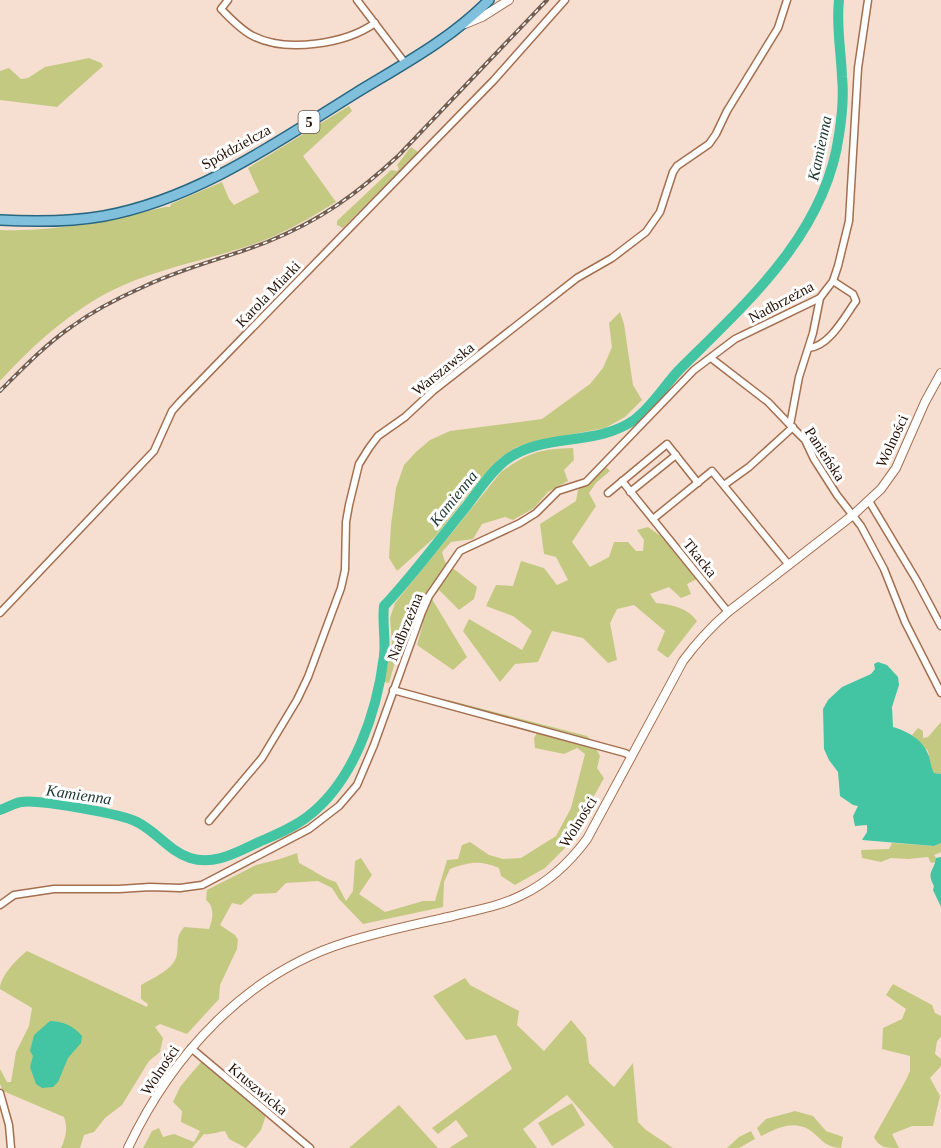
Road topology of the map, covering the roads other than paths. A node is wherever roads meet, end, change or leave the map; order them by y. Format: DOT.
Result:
graph roads {
  1 [pos="228,0"];
  2 [pos="357,0"];
  3 [pos="489,0"];
  4 [pos="509,0"];
  5 [pos="565,0"];
  6 [pos="787,0"];
  7 [pos="868,0"];
  8 [pos="375,23"];
  9 [pos="461,26"];
  10 [pos="405,63"];
  11 [pos="0,220"];
  12 [pos="833,281"];
  13 [pos="820,298"];
  14 [pos="809,348"];
  15 [pos="711,358"];
  16 [pos="941,373"];
  17 [pos="792,426"];
  18 [pos="676,455"];
  19 [pos="622,481"];
  20 [pos="698,483"];
  21 [pos="724,485"];
  22 [pos="630,492"];
  23 [pos="608,493"];
  24 [pos="869,501"];
  25 [pos="853,514"];
  26 [pos="653,519"];
  27 [pos="789,565"];
  28 [pos="728,612"];
  29 [pos="0,613"];
  30 [pos="941,626"];
  31 [pos="393,690"];
  32 [pos="941,693"];
  33 [pos="631,756"];
  34 [pos="209,821"];
  35 [pos="0,905"];
  36 [pos="192,1048"];
  37 [pos="0,1093"];
  38 [pos="11,1148"];
  39 [pos="128,1148"];
  40 [pos="310,1148"];
  1 -- 8 [label="street"];
  2 -- 8 [label="street"];
  3 -- 9 [label="main road, 5"];
  4 -- 9 [label="street"];
  5 -- 29 [label="street, Karola Miarki"];
  6 -- 34 [label="street, Warszawska"];
  7 -- 12 [label="street, Nadbrzeżna"];
  8 -- 10 [label="street"];
  9 -- 10 [label="main road, Spółdzielcza / 5"];
  10 -- 11 [label="main road, Spółdzielcza / 5"];
  12 -- 13 [label="street, Nadbrzeżna"];
  12 -- 14 [label="street"];
  13 -- 14 [label="street, Panieńska"];
  13 -- 15 [label="street, Nadbrzeżna"];
  14 -- 17 [label="street, Panieńska"];
  15 -- 17 [label="street"];
  15 -- 31 [label="street, Nadbrzeżna"];
  16 -- 24 [label="street, Wolności"];
  17 -- 21 [label="street"];
  17 -- 25 [label="street, Panieńska"];
  18 -- 19 [label="street"];
  18 -- 20 [label="street"];
  18 -- 22 [label="street"];
  19 -- 22 [label="street, Tkacka"];
  19 -- 23 [label="street"];
  20 -- 21 [label="street"];
  20 -- 26 [label="street"];
  21 -- 27 [label="street"];
  22 -- 26 [label="street, Tkacka"];
  24 -- 25 [label="street, Wolności"];
  24 -- 30 [label="street"];
  25 -- 27 [label="street, Wolności"];
  25 -- 32 [label="street, Panieńska"];
  26 -- 28 [label="street, Tkacka"];
  27 -- 28 [label="street, Wolności"];
  28 -- 33 [label="street, Wolności"];
  31 -- 33 [label="street"];
  31 -- 35 [label="street, Nadbrzeżna"];
  33 -- 36 [label="street, Wolności"];
  36 -- 39 [label="street, Wolności"];
  36 -- 40 [label="street, Kruszwicka"];
  37 -- 38 [label="street"];
}
